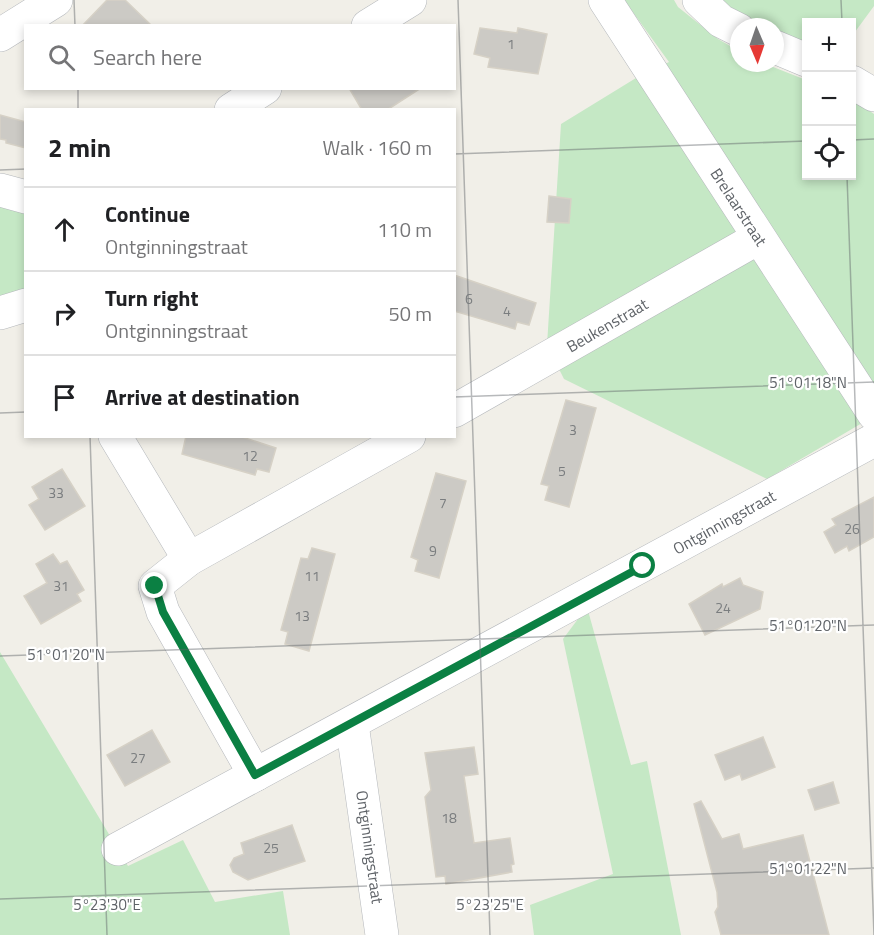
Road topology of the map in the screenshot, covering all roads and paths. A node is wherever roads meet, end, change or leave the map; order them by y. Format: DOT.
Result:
graph roads {
  1 [pos="56,0"];
  2 [pos="410,0"];
  3 [pos="605,0"];
  4 [pos="699,0"];
  5 [pos="371,24"];
  6 [pos="730,26"];
  7 [pos="0,34"];
  8 [pos="784,51"];
  9 [pos="802,58"];
  10 [pos="856,84"];
  11 [pos="262,90"];
  12 [pos="874,95"];
  13 [pos="234,108"];
  14 [pos="0,190"];
  15 [pos="24,196"];
  16 [pos="758,238"];
  17 [pos="24,306"];
  18 [pos="0,313"];
  19 [pos="456,410"];
  20 [pos="874,414"];
  21 [pos="116,438"];
  22 [pos="405,438"];
  23 [pos="874,440"];
  24 [pos="189,559"];
  25 [pos="352,724"];
  26 [pos="255,775"];
  27 [pos="118,849"];
  28 [pos="382,935"];
  1 -- 7 [label="street"];
  2 -- 5 [label="street"];
  3 -- 16 [label="street, Brelaarstraat"];
  4 -- 6 [label="street"];
  8 -- 9 [label="street"];
  10 -- 12 [label="street"];
  11 -- 13 [label="street"];
  14 -- 15 [label="street"];
  16 -- 19 [label="street, Beukenstraat"];
  16 -- 20 [label="street, Brelaarstraat"];
  17 -- 18 [label="street"];
  21 -- 24 [label="street"];
  22 -- 24 [label="street"];
  23 -- 25 [label="street, Ontginningstraat"];
  24 -- 26 [label="street"];
  25 -- 26 [label="street, Ontginningstraat"];
  25 -- 28 [label="street, Ontginningstraat"];
  26 -- 27 [label="street, Ontginningstraat"];
}
